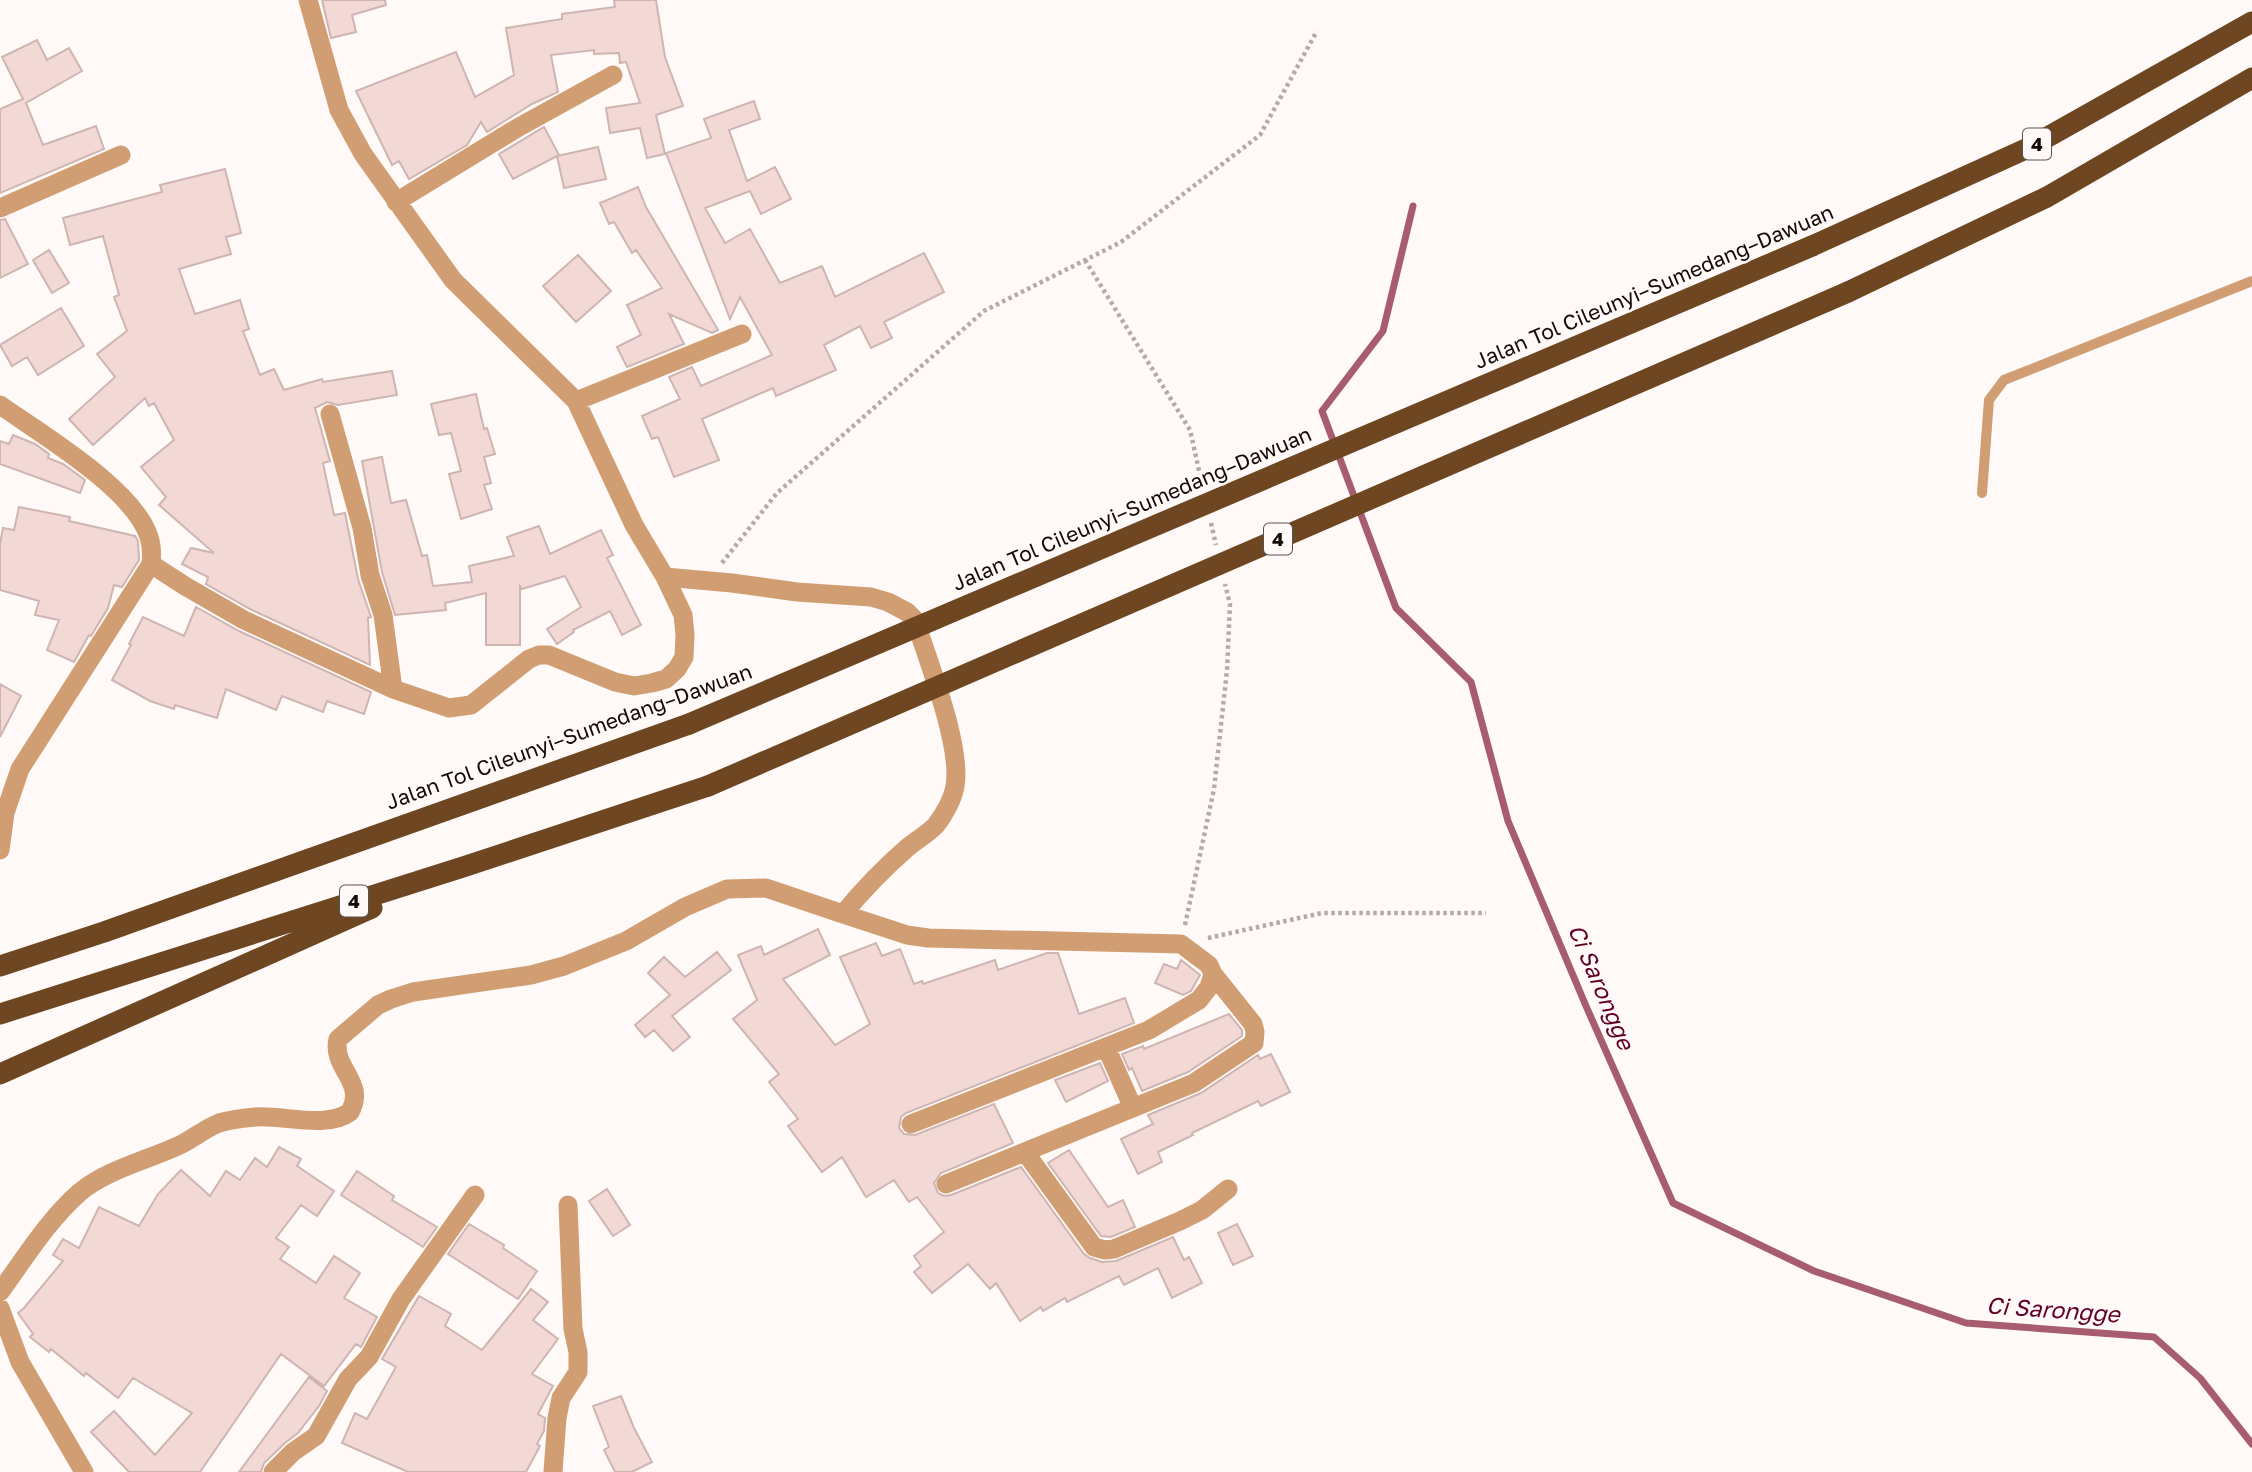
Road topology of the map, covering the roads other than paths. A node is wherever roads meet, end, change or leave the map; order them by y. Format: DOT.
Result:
graph roads {
  1 [pos="308,0"];
  2 [pos="2252,22"];
  3 [pos="613,75"];
  4 [pos="2252,78"];
  5 [pos="121,155"];
  6 [pos="396,202"];
  7 [pos="0,208"];
  8 [pos="2252,281"];
  9 [pos="742,334"];
  10 [pos="576,401"];
  11 [pos="0,405"];
  12 [pos="330,414"];
  13 [pos="1983,493"];
  14 [pos="151,564"];
  15 [pos="665,577"];
  16 [pos="393,689"];
  17 [pos="0,844"];
  18 [pos="0,850"];
  19 [pos="463,867"];
  20 [pos="844,915"];
  21 [pos="104,932"];
  22 [pos="0,957"];
  23 [pos="0,966"];
  24 [pos="1213,974"];
  25 [pos="0,1014"];
  26 [pos="1106,1047"];
  27 [pos="0,1074"];
  28 [pos="1133,1108"];
  29 [pos="911,1124"];
  30 [pos="1025,1152"];
  31 [pos="946,1184"];
  32 [pos="1228,1189"];
  33 [pos="475,1195"];
  34 [pos="568,1205"];
  35 [pos="0,1292"];
  36 [pos="0,1308"];
  37 [pos="85,1472"];
  38 [pos="273,1472"];
  39 [pos="553,1472"];
  1 -- 6 [label="street"];
  2 -- 21 [label="highway, Jalan Tol Cileunyi–Sumedang–Dawuan / 4, bridge"];
  3 -- 6 [label="street"];
  4 -- 19 [label="highway, 4, bridge"];
  5 -- 7 [label="street"];
  6 -- 10 [label="street"];
  8 -- 13 [label="lane"];
  9 -- 10 [label="street"];
  10 -- 15 [label="street"];
  11 -- 14 [label="street"];
  12 -- 16 [label="street"];
  14 -- 16 [label="street"];
  14 -- 17 [label="street"];
  15 -- 16 [label="street"];
  15 -- 20 [label="street"];
  17 -- 18 [label="street"];
  19 -- 25 [label="highway, 4"];
  19 -- 27 [label="highway"];
  20 -- 24 [label="street"];
  20 -- 35 [label="street"];
  21 -- 22 [label="highway"];
  21 -- 23 [label="highway, Jalan Tol Cileunyi–Sumedang–Dawuan / 4"];
  24 -- 26 [label="street"];
  24 -- 28 [label="street"];
  26 -- 28 [label="street"];
  26 -- 29 [label="street"];
  28 -- 30 [label="street"];
  30 -- 31 [label="street"];
  30 -- 32 [label="street"];
  33 -- 38 [label="street"];
  34 -- 39 [label="street"];
  36 -- 37 [label="street"];
}
